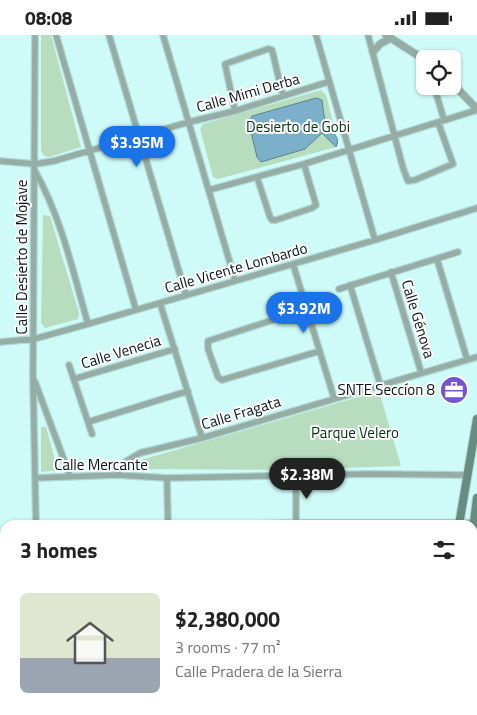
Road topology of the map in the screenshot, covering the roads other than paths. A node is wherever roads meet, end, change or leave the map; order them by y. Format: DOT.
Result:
graph roads {
  1 [pos="35,35"];
  2 [pos="56,35"];
  3 [pos="109,35"];
  4 [pos="163,35"];
  5 [pos="316,35"];
  6 [pos="368,35"];
  7 [pos="389,37"];
  8 [pos="373,52"];
  9 [pos="416,54"];
  10 [pos="328,82"];
  11 [pos="461,92"];
  12 [pos="436,95"];
  13 [pos="282,96"];
  14 [pos="477,109"];
  15 [pos="235,111"];
  16 [pos="441,121"];
  17 [pos="189,122"];
  18 [pos="395,136"];
  19 [pos="139,137"];
  20 [pos="348,150"];
  21 [pos="90,152"];
  22 [pos="0,161"];
  23 [pos="304,164"];
  24 [pos="35,167"];
  25 [pos="257,177"];
  26 [pos="210,190"];
  27 [pos="477,208"];
  28 [pos="374,240"];
  29 [pos="458,253"];
  30 [pos="437,259"];
  31 [pos="293,264"];
  32 [pos="391,272"];
  33 [pos="235,280"];
  34 [pos="350,285"];
  35 [pos="339,289"];
  36 [pos="186,295"];
  37 [pos="160,303"];
  38 [pos="307,309"];
  39 [pos="136,310"];
  40 [pos="88,324"];
  41 [pos="34,339"];
  42 [pos="0,341"];
  43 [pos="174,349"];
  44 [pos="320,351"];
  45 [pos="477,357"];
  46 [pos="467,359"];
  47 [pos="69,365"];
  48 [pos="421,372"];
  49 [pos="33,378"];
  50 [pos="74,379"];
  51 [pos="380,384"];
  52 [pos="188,391"];
  53 [pos="334,398"];
  54 [pos="477,419"];
  55 [pos="88,422"];
  56 [pos="92,434"];
  57 [pos="202,437"];
  58 [pos="117,475"];
  59 [pos="467,475"];
  60 [pos="70,476"];
  61 [pos="296,476"];
  62 [pos="36,478"];
  63 [pos="167,478"];
  64 [pos="477,498"];
  65 [pos="36,520"];
  66 [pos="168,520"];
  67 [pos="296,520"];
  68 [pos="460,520"];
  69 [pos="475,520"];
  1 -- 24 [label="street, Calle Desierto de Mojave"];
  2 -- 21 [label="street"];
  3 -- 19 [label="street"];
  4 -- 17 [label="street"];
  5 -- 10 [label="street"];
  6 -- 8 [label="street"];
  7 -- 8 [label="street"];
  7 -- 9 [label="street"];
  8 -- 18 [label="street"];
  10 -- 13 [label="street, Calle Mimi Derba"];
  10 -- 20 [label="street"];
  11 -- 14 [label="street"];
  12 -- 16 [label="street"];
  13 -- 15 [label="street, Calle Mimi Derba"];
  13 -- 15 [label="street"];
  14 -- 16 [label="street"];
  15 -- 17 [label="street, Calle Mimi Derba"];
  16 -- 18 [label="street"];
  16 -- 18 [label="street"];
  17 -- 19 [label="street, Calle Mimi Derba"];
  17 -- 26 [label="street"];
  18 -- 20 [label="street"];
  19 -- 21 [label="street, Calle Mimi Derba"];
  19 -- 36 [label="street"];
  20 -- 23 [label="street"];
  20 -- 28 [label="street"];
  21 -- 24 [label="street, Calle Mimi Derba"];
  21 -- 39 [label="street"];
  22 -- 24 [label="street, Calle Mimi Derba"];
  23 -- 25 [label="street"];
  23 -- 25 [label="street"];
  24 -- 40 [label="street"];
  24 -- 41 [label="street, Calle Desierto de Mojave"];
  25 -- 26 [label="street"];
  26 -- 33 [label="street"];
  27 -- 28 [label="street, Calle Vicente Lombardo"];
  28 -- 31 [label="street, Calle Vicente Lombardo"];
  29 -- 30 [label="street"];
  30 -- 32 [label="street"];
  30 -- 46 [label="street"];
  31 -- 33 [label="street, Calle Vicente Lombardo"];
  31 -- 38 [label="street"];
  32 -- 34 [label="street"];
  32 -- 48 [label="street, Calle Génova"];
  33 -- 36 [label="street, Calle Vicente Lombardo"];
  34 -- 35 [label="street"];
  34 -- 51 [label="street"];
  36 -- 37 [label="street, Calle Vicente Lombardo"];
  37 -- 39 [label="street, Calle Vicente Lombardo"];
  37 -- 43 [label="street"];
  38 -- 44 [label="street"];
  38 -- 44 [label="street"];
  39 -- 40 [label="street, Calle Vicente Lombardo"];
  40 -- 41 [label="street, Calle Vicente Lombardo"];
  41 -- 42 [label="street, Calle Vicente Lombardo"];
  41 -- 49 [label="street, Calle Desierto de Mojave"];
  43 -- 50 [label="street, Calle Venecia"];
  43 -- 52 [label="street"];
  44 -- 53 [label="street"];
  45 -- 46 [label="street, Calle Fragata"];
  46 -- 48 [label="street, Calle Fragata"];
  47 -- 50 [label="street, Calle Venecia"];
  48 -- 51 [label="street, Calle Fragata"];
  49 -- 60 [label="street"];
  49 -- 62 [label="street, Calle Desierto de Mojave"];
  50 -- 55 [label="street, Calle Venecia"];
  51 -- 53 [label="street, Calle Fragata"];
  52 -- 55 [label="street"];
  52 -- 57 [label="street"];
  53 -- 57 [label="street, Calle Fragata"];
  54 -- 59 [label="main road"];
  55 -- 56 [label="street, Calle Venecia"];
  57 -- 58 [label="street, Calle Fragata"];
  58 -- 60 [label="street, Calle Mercante"];
  58 -- 63 [label="street, Calle Mercante"];
  59 -- 61 [label="street, Calle Mercante"];
  59 -- 68 [label="main road"];
  60 -- 62 [label="street, Calle Mercante"];
  61 -- 63 [label="street, Calle Mercante"];
  61 -- 67 [label="street"];
  62 -- 65 [label="street"];
  63 -- 66 [label="street, Calle Mercante"];
  64 -- 69 [label="main road"];
}
